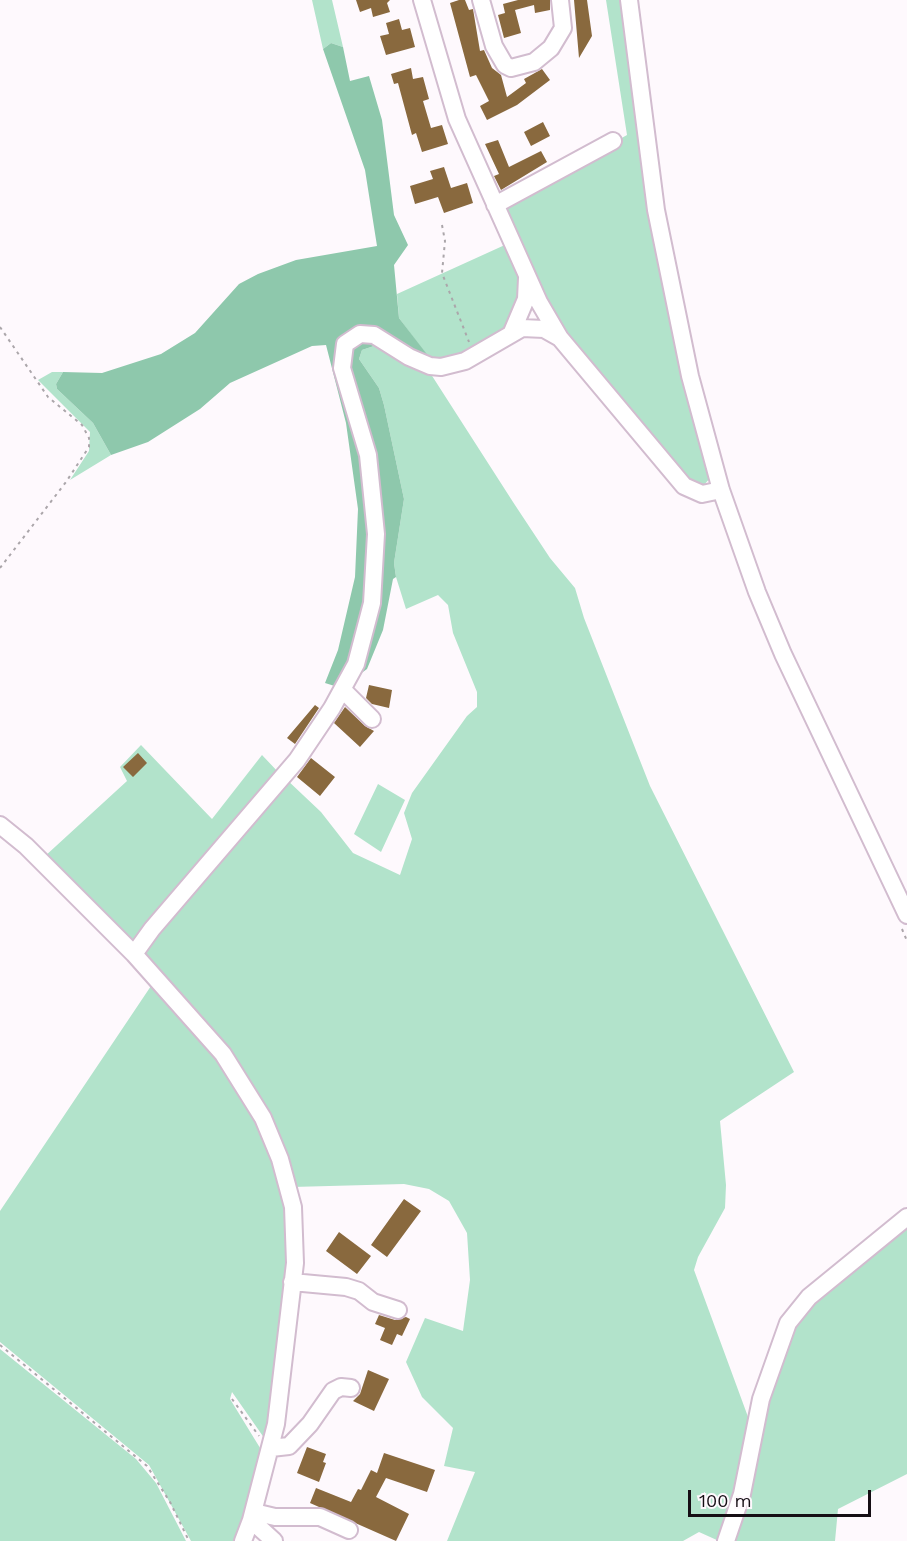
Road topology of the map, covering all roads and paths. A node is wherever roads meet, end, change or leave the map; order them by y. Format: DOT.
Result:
graph roads {
  1 [pos="422,0"];
  2 [pos="481,0"];
  3 [pos="560,0"];
  4 [pos="629,0"];
  5 [pos="613,141"];
  6 [pos="496,207"];
  7 [pos="442,225"];
  8 [pos="527,275"];
  9 [pos="0,327"];
  10 [pos="512,332"];
  11 [pos="560,338"];
  12 [pos="478,354"];
  13 [pos="721,490"];
  14 [pos="0,568"];
  15 [pos="343,690"];
  16 [pos="372,720"];
  17 [pos="0,825"];
  18 [pos="907,915"];
  19 [pos="134,954"];
  20 [pos="907,1217"];
  21 [pos="292,1282"];
  22 [pos="398,1310"];
  23 [pos="0,1345"];
  24 [pos="351,1388"];
  25 [pos="232,1399"];
  26 [pos="271,1448"];
  27 [pos="253,1516"];
  28 [pos="349,1530"];
  29 [pos="189,1541"];
  30 [pos="243,1541"];
  31 [pos="274,1541"];
  32 [pos="726,1541"];
  1 -- 6 [label="street"];
  2 -- 3 [label="street"];
  4 -- 13 [label="street"];
  5 -- 6 [label="street"];
  6 -- 8 [label="street"];
  7 -- 12 [label="path"];
  8 -- 10 [label="street"];
  8 -- 11 [label="street"];
  9 -- 14 [label="path"];
  10 -- 11 [label="street"];
  10 -- 12 [label="street"];
  11 -- 13 [label="street"];
  12 -- 15 [label="street"];
  13 -- 18 [label="street"];
  15 -- 16 [label="street"];
  15 -- 19 [label="street"];
  17 -- 19 [label="street"];
  19 -- 21 [label="street"];
  20 -- 32 [label="street"];
  21 -- 22 [label="street"];
  21 -- 26 [label="street"];
  23 -- 29 [label="path"];
  24 -- 26 [label="street"];
  25 -- 26 [label="path"];
  26 -- 27 [label="street"];
  27 -- 28 [label="street"];
  27 -- 30 [label="street"];
  27 -- 31 [label="street"];
}
